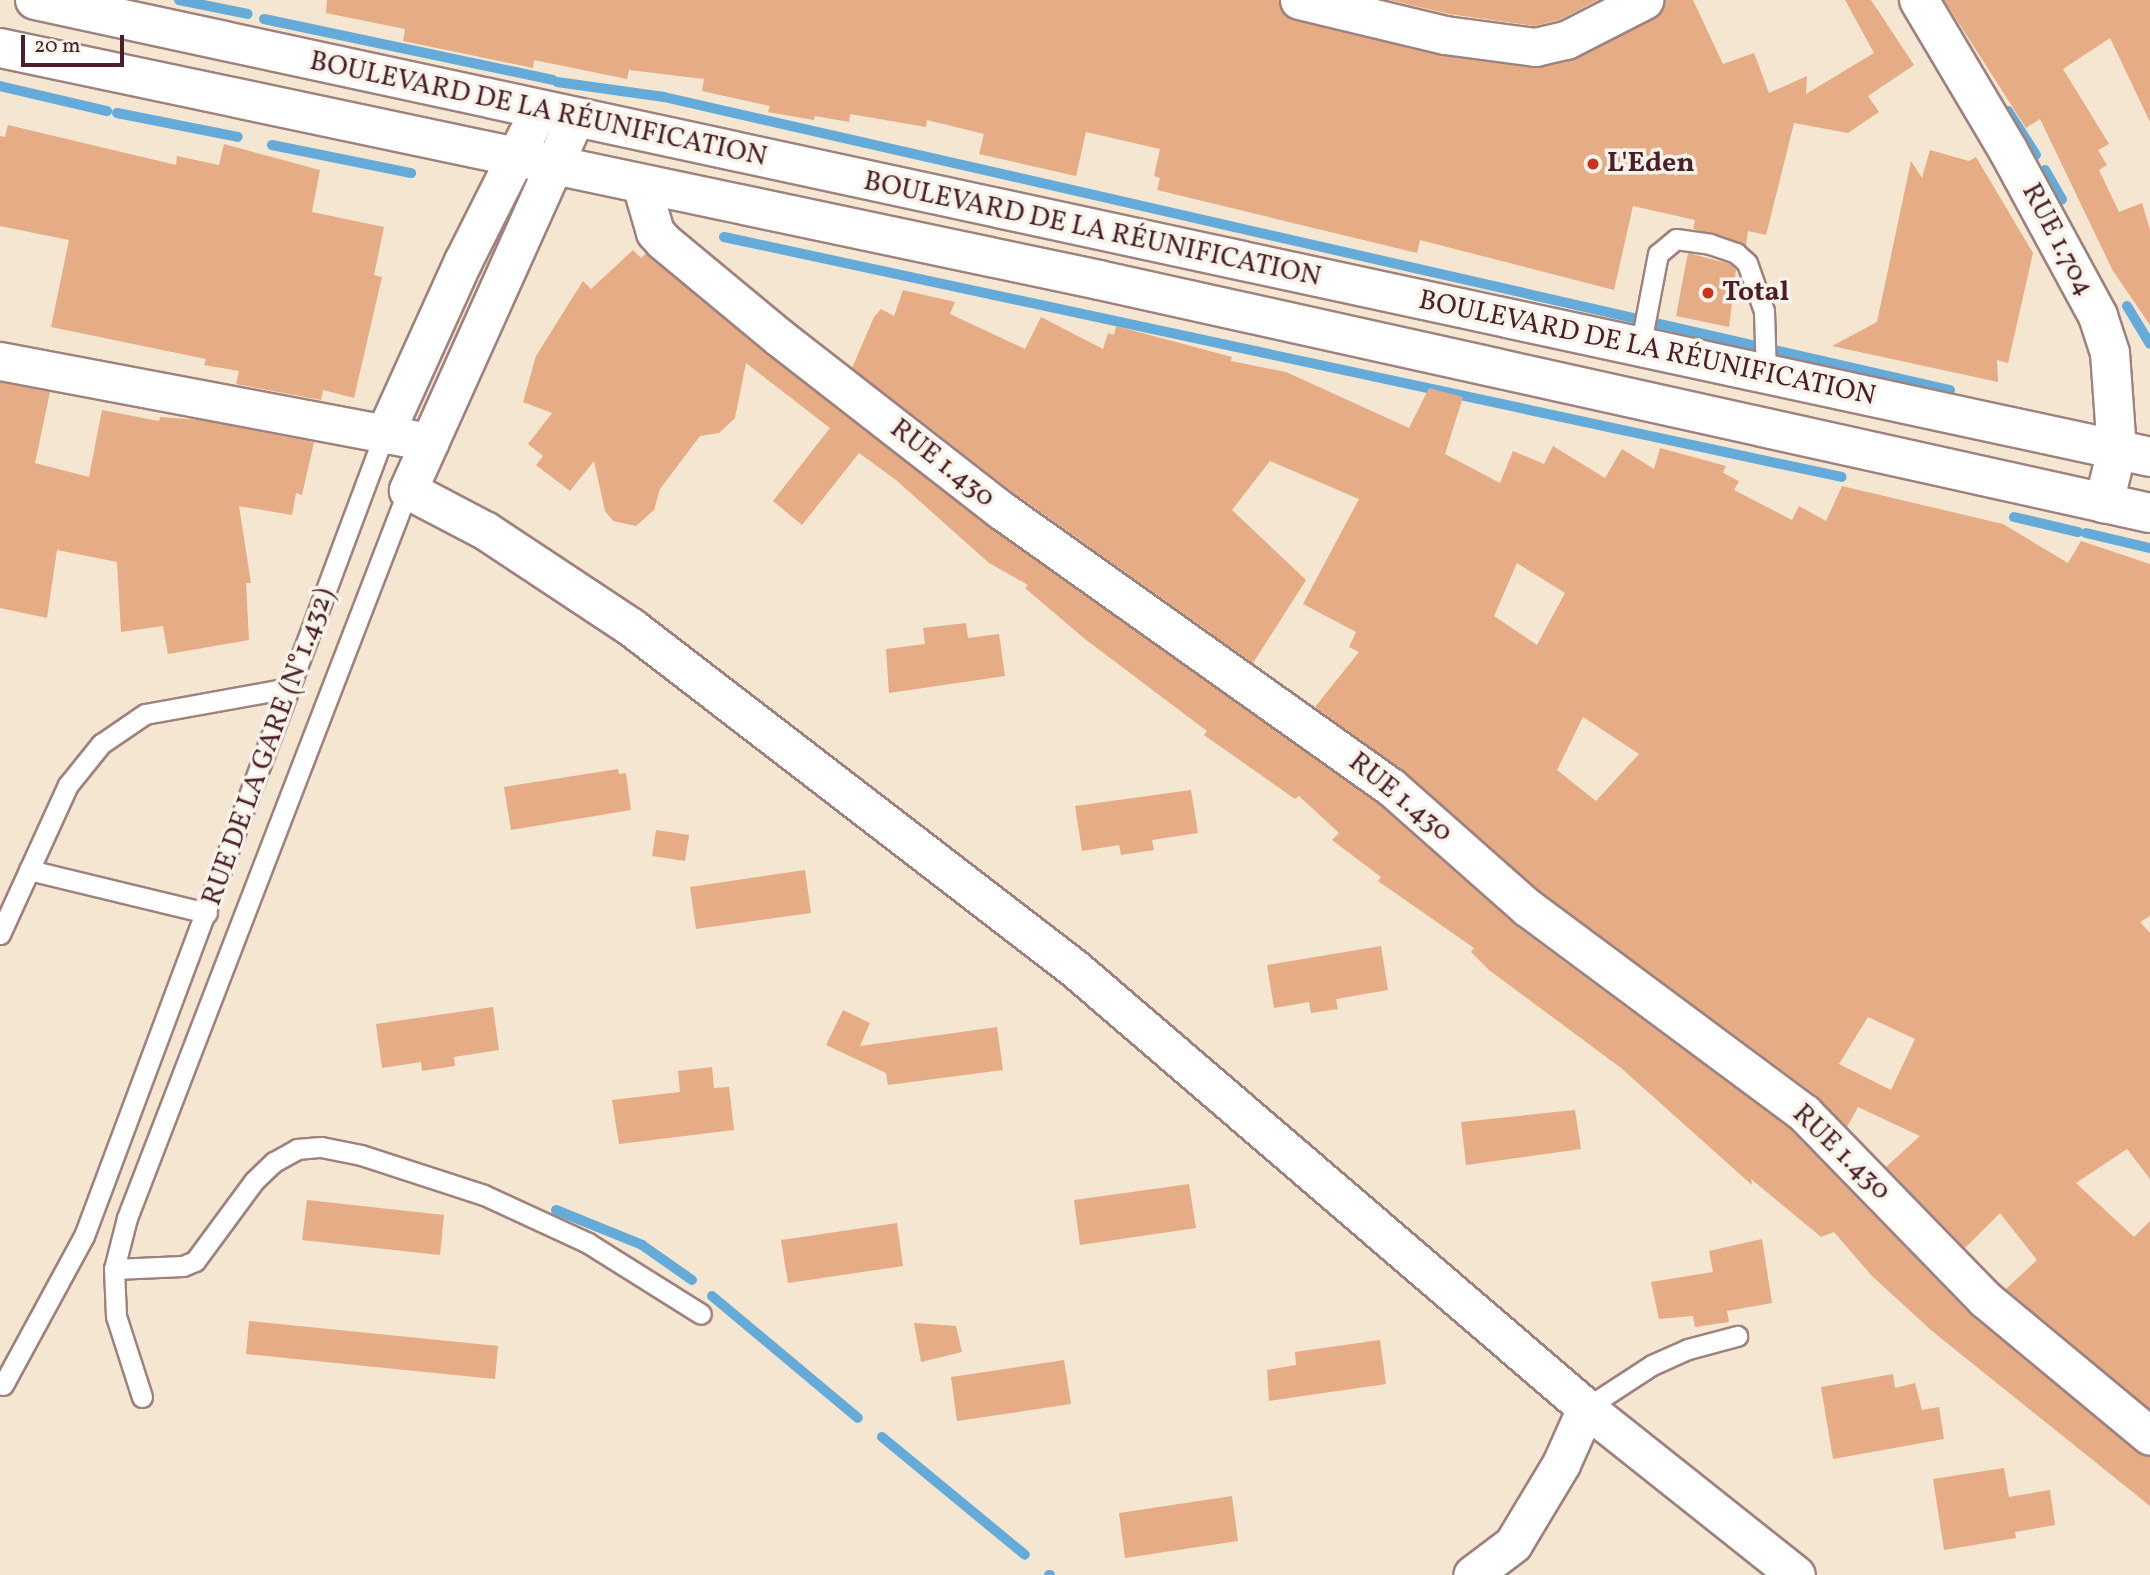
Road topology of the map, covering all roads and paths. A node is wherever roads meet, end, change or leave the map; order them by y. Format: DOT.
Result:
graph roads {
  1 [pos="35,0"];
  2 [pos="1299,0"];
  3 [pos="1644,0"];
  4 [pos="1919,0"];
  5 [pos="0,48"];
  6 [pos="557,114"];
  7 [pos="516,158"];
  8 [pos="552,166"];
  9 [pos="641,184"];
  10 [pos="1640,348"];
  11 [pos="0,361"];
  12 [pos="1766,374"];
  13 [pos="384,435"];
  14 [pos="429,442"];
  15 [pos="2133,454"];
  16 [pos="408,490"];
  17 [pos="2104,503"];
  18 [pos="2150,513"];
  19 [pos="290,688"];
  20 [pos="29,870"];
  21 [pos="207,913"];
  22 [pos="0,934"];
  23 [pos="114,1269"];
  24 [pos="701,1314"];
  25 [pos="1737,1336"];
  26 [pos="3,1385"];
  27 [pos="142,1397"];
  28 [pos="1586,1408"];
  29 [pos="2150,1436"];
  30 [pos="1472,1575"];
  31 [pos="1797,1575"];
  1 -- 6 [label="main road, BOULEVARD DE LA RÉUNIFICATION"];
  2 -- 3 [label="street"];
  4 -- 15 [label="main road, RUE 1.704"];
  5 -- 7 [label="main road"];
  6 -- 7 [label="street, RUE DE LA GARE (N°1.432)"];
  6 -- 8 [label="street"];
  6 -- 10 [label="main road, BOULEVARD DE LA RÉUNIFICATION"];
  7 -- 8 [label="main road"];
  7 -- 13 [label="street, RUE DE LA GARE (N°1.432)"];
  8 -- 9 [label="main road"];
  8 -- 14 [label="street"];
  9 -- 17 [label="main road"];
  9 -- 29 [label="street, RUE 1.430"];
  10 -- 12 [label="main road, BOULEVARD DE LA RÉUNIFICATION"];
  10 -- 12 [label="lane"];
  11 -- 13 [label="street"];
  12 -- 15 [label="main road, BOULEVARD DE LA RÉUNIFICATION"];
  13 -- 14 [label="street"];
  13 -- 19 [label="lane, RUE DE LA GARE (N°1.432)"];
  14 -- 16 [label="street"];
  15 -- 17 [label="main road, RUE 1.704"];
  16 -- 23 [label="lane"];
  16 -- 28 [label="street"];
  17 -- 18 [label="main road"];
  19 -- 20 [label="lane"];
  19 -- 21 [label="lane, RUE DE LA GARE (N°1.432)"];
  20 -- 21 [label="lane"];
  20 -- 22 [label="lane"];
  21 -- 26 [label="lane, RUE DE LA GARE (N°1.432)"];
  23 -- 24 [label="lane"];
  23 -- 27 [label="lane"];
  25 -- 28 [label="lane"];
  28 -- 30 [label="street"];
  28 -- 31 [label="street"];
}
